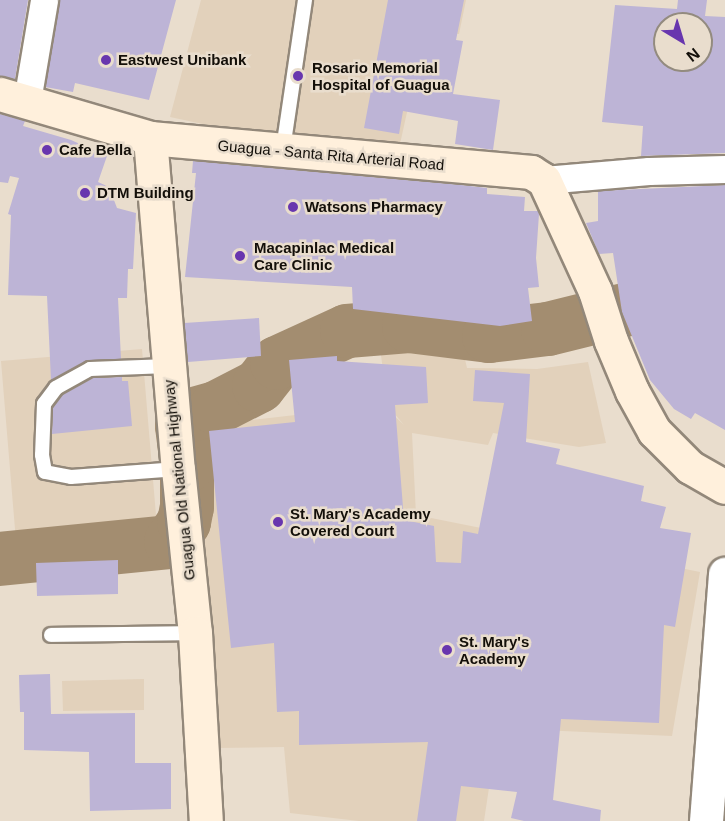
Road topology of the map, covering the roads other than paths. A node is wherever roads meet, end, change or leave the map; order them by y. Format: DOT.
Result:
graph roads {
  1 [pos="44,0"];
  2 [pos="305,0"];
  3 [pos="14,98"];
  4 [pos="150,138"];
  5 [pos="283,150"];
  6 [pos="725,169"];
  7 [pos="544,180"];
  8 [pos="168,366"];
  9 [pos="178,477"];
  10 [pos="725,487"];
  11 [pos="725,574"];
  12 [pos="195,633"];
  13 [pos="51,634"];
  14 [pos="206,821"];
  15 [pos="706,821"];
  1 -- 3 [label="street"];
  2 -- 5 [label="lane"];
  3 -- 4 [label="main road, Guagua - Santa Rita Arterial Road"];
  4 -- 5 [label="main road, Guagua - Santa Rita Arterial Road"];
  4 -- 8 [label="main road, Guagua Old National Highway"];
  5 -- 7 [label="main road, Guagua - Santa Rita Arterial Road"];
  6 -- 7 [label="street"];
  7 -- 10 [label="main road"];
  8 -- 9 [label="main road, Guagua Old National Highway"];
  8 -- 9 [label="lane"];
  9 -- 12 [label="main road, Guagua Old National Highway"];
  11 -- 15 [label="street"];
  12 -- 13 [label="lane"];
  12 -- 14 [label="main road, Guagua Old National Highway"];
}
